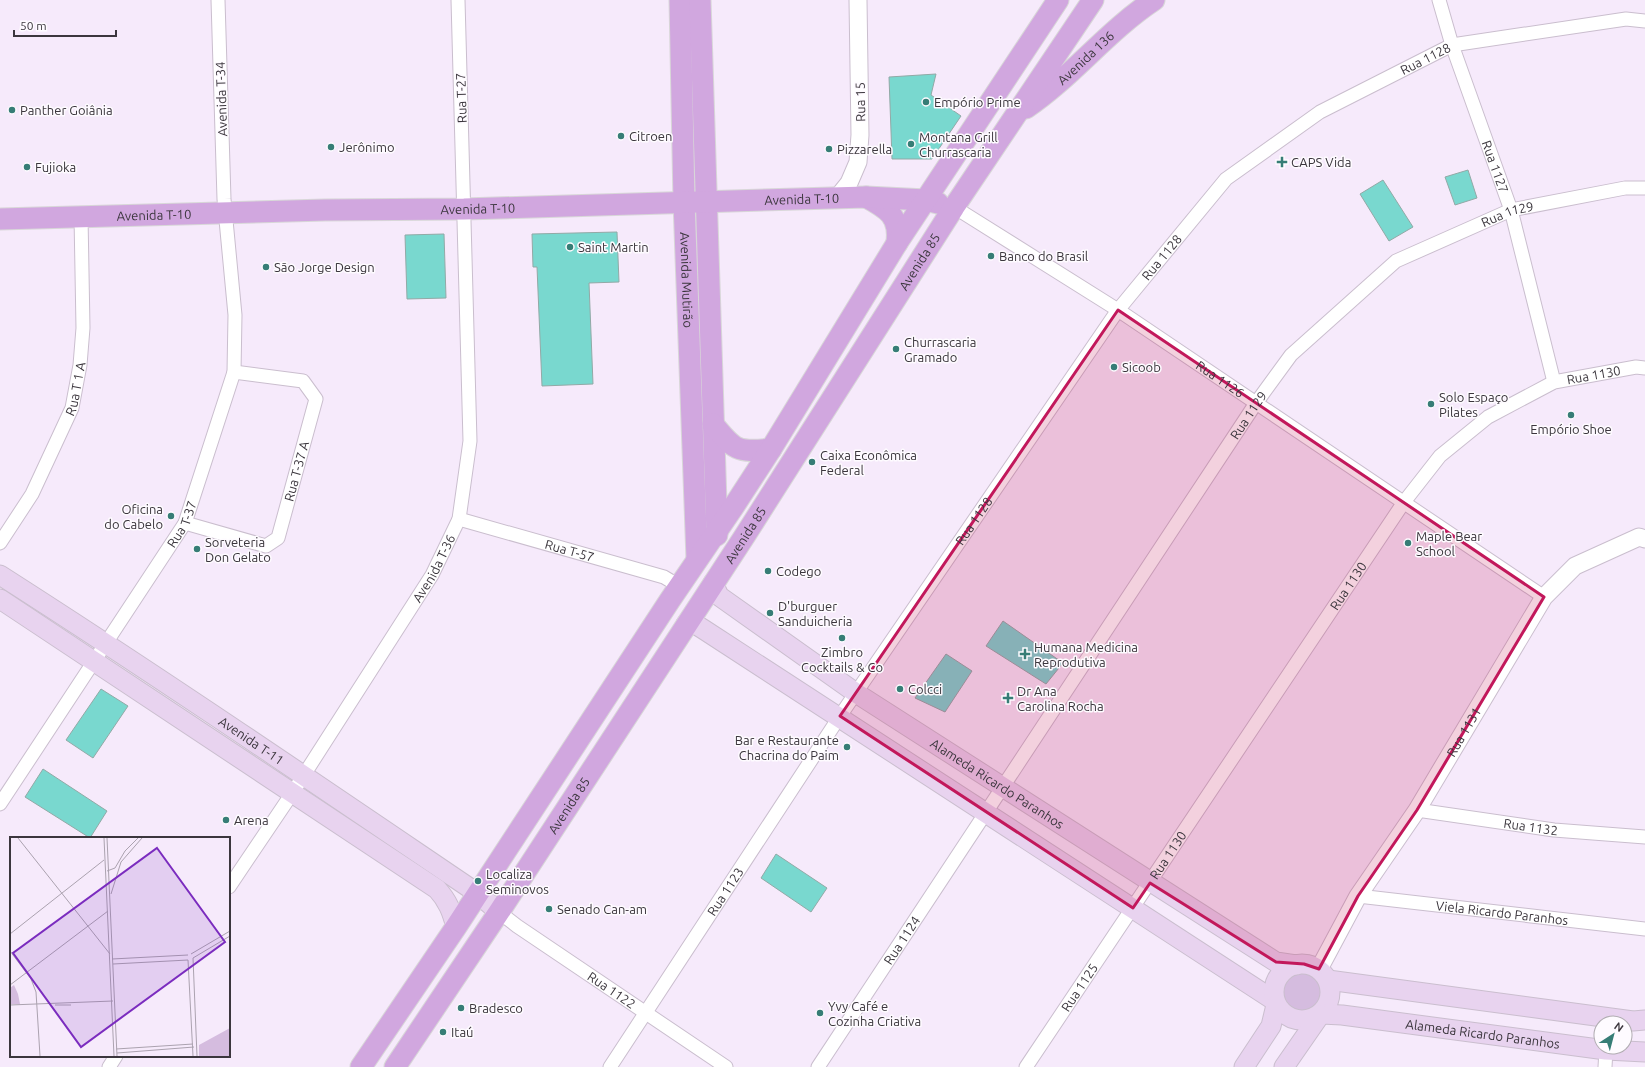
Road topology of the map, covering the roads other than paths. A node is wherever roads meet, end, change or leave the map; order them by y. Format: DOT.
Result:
graph roads {
  1 [pos="218,0"];
  2 [pos="458,0"];
  3 [pos="680,0"];
  4 [pos="700,0"];
  5 [pos="858,0"];
  6 [pos="1058,0"];
  7 [pos="1093,0"];
  8 [pos="1154,0"];
  9 [pos="1439,0"];
  10 [pos="1645,21"];
  11 [pos="1452,45"];
  12 [pos="1017,114"];
  13 [pos="1645,188"];
  14 [pos="866,197"];
  15 [pos="836,198"];
  16 [pos="926,200"];
  17 [pos="684,202"];
  18 [pos="706,202"];
  19 [pos="464,203"];
  20 [pos="225,206"];
  21 [pos="954,208"];
  22 [pos="1511,210"];
  23 [pos="81,216"];
  24 [pos="0,219"];
  25 [pos="897,243"];
  26 [pos="1118,310"];
  27 [pos="1645,368"];
  28 [pos="234,372"];
  29 [pos="1554,382"];
  30 [pos="1256,403"];
  31 [pos="713,424"];
  32 [pos="771,449"];
  33 [pos="1404,502"];
  34 [pos="459,519"];
  35 [pos="185,523"];
  36 [pos="717,530"];
  37 [pos="1645,539"];
  38 [pos="0,543"];
  39 [pos="697,559"];
  40 [pos="0,575"];
  41 [pos="713,583"];
  42 [pos="679,586"];
  43 [pos="1544,597"];
  44 [pos="0,599"];
  45 [pos="686,624"];
  46 [pos="107,643"];
  47 [pos="94,663"];
  48 [pos="856,693"];
  49 [pos="840,716"];
  50 [pos="303,775"];
  51 [pos="1002,788"];
  52 [pos="293,792"];
  53 [pos="0,804"];
  54 [pos="1417,810"];
  55 [pos="985,813"];
  56 [pos="1645,837"];
  57 [pos="533,860"];
  58 [pos="1150,882"];
  59 [pos="230,886"];
  60 [pos="477,893"];
  61 [pos="1358,896"];
  62 [pos="1133,908"];
  63 [pos="499,912"];
  64 [pos="456,927"];
  65 [pos="1645,929"];
  66 [pos="1296,964"];
  67 [pos="1324,975"];
  68 [pos="1276,1003"];
  69 [pos="646,1014"];
  70 [pos="1321,1015"];
  71 [pos="1645,1020"];
  72 [pos="1645,1052"];
  73 [pos="115,1057"];
  74 [pos="1606,1058"];
  75 [pos="362,1066"];
  76 [pos="109,1067"];
  77 [pos="395,1067"];
  78 [pos="610,1067"];
  79 [pos="726,1067"];
  80 [pos="818,1067"];
  81 [pos="1026,1067"];
  82 [pos="1244,1067"];
  83 [pos="1284,1067"];
  1 -- 20 [label="street, Avenida T-34"];
  2 -- 19 [label="street, Rua T-27"];
  3 -- 17 [label="main road, Avenida Mutirão"];
  4 -- 18 [label="main road, Avenida Mutirão"];
  5 -- 15 [label="street, Rua 15"];
  6 -- 16 [label="main road, Avenida 85"];
  7 -- 12 [label="main road, Avenida 85"];
  8 -- 12 [label="main road, Avenida 136"];
  9 -- 11 [label="street, Rua 1127"];
  10 -- 11 [label="street, Rua 1128"];
  11 -- 22 [label="street, Rua 1127"];
  11 -- 26 [label="street, Rua 1128"];
  12 -- 21 [label="main road, Avenida 85"];
  13 -- 22 [label="street, Rua 1129"];
  14 -- 15 [label="main road, Avenida T-10"];
  14 -- 16 [label="main road, Avenida T-10"];
  14 -- 25 [label="main road"];
  15 -- 18 [label="main road, Avenida T-10"];
  16 -- 21 [label="main road, Avenida T-10"];
  16 -- 25 [label="main road, Avenida 85"];
  17 -- 18 [label="main road, Avenida T-10"];
  17 -- 19 [label="main road, Avenida T-10"];
  17 -- 39 [label="main road, Avenida Mutirão"];
  18 -- 31 [label="main road, Avenida Mutirão"];
  19 -- 20 [label="main road, Avenida T-10"];
  19 -- 34 [label="street, Avenida T-36"];
  20 -- 23 [label="main road, Avenida T-10"];
  20 -- 28 [label="street, Rua T-37"];
  21 -- 26 [label="street, Rua 1126"];
  21 -- 41 [label="main road, Avenida 85"];
  22 -- 29 [label="street, Rua 1127"];
  22 -- 30 [label="street, Rua 1129"];
  23 -- 24 [label="main road, Avenida T-10"];
  23 -- 38 [label="street, Rua T 1 A"];
  25 -- 32 [label="main road, Avenida 85"];
  26 -- 30 [label="street, Rua 1126"];
  26 -- 48 [label="street, Rua 1128"];
  27 -- 29 [label="street, Rua 1130"];
  28 -- 35 [label="street, Rua T-37"];
  28 -- 35 [label="street, Rua T-37 A"];
  29 -- 33 [label="street, Rua 1130"];
  30 -- 33 [label="street, Rua 1126"];
  30 -- 51 [label="street, Rua 1129"];
  31 -- 32 [label="main road"];
  31 -- 36 [label="main road, Avenida Mutirão"];
  32 -- 36 [label="main road, Avenida 85"];
  33 -- 43 [label="street, Rua 1126"];
  33 -- 58 [label="street, Rua 1130"];
  34 -- 42 [label="street, Rua T-57"];
  34 -- 50 [label="street, Avenida T-36"];
  35 -- 46 [label="street, Rua T-37"];
  36 -- 39 [label="main road, Avenida 85"];
  36 -- 57 [label="main road, Avenida Mutirão"];
  37 -- 43 [label="street, Rua 1131"];
  39 -- 42 [label="main road, Avenida 85"];
  40 -- 46 [label="main road, Avenida T-11"];
  41 -- 45 [label="main road, Avenida 85"];
  41 -- 48 [label="main road, Alameda Ricardo Paranhos"];
  42 -- 60 [label="main road, Avenida 85"];
  43 -- 54 [label="street, Rua 1131"];
  44 -- 47 [label="main road, Avenida T-11"];
  45 -- 49 [label="main road"];
  45 -- 57 [label="main road, Avenida 85"];
  46 -- 47 [label="street, Rua T-37"];
  46 -- 50 [label="main road, Avenida T-11"];
  47 -- 52 [label="main road, Avenida T-11"];
  47 -- 53 [label="street, Rua T-37"];
  48 -- 49 [label="street, Rua 1128"];
  48 -- 51 [label="main road, Alameda Ricardo Paranhos"];
  49 -- 55 [label="main road"];
  49 -- 69 [label="street, Rua 1123"];
  50 -- 52 [label="street, Avenida T-36"];
  50 -- 60 [label="main road, Avenida T-11"];
  51 -- 55 [label="street, Rua 1129"];
  51 -- 58 [label="main road, Alameda Ricardo Paranhos"];
  52 -- 59 [label="street, Avenida T-36"];
  52 -- 64 [label="main road, Avenida T-11"];
  54 -- 56 [label="street, Rua 1132"];
  54 -- 61 [label="street, Rua 1131"];
  55 -- 62 [label="main road"];
  55 -- 80 [label="street, Rua 1124"];
  57 -- 63 [label="main road, Avenida 85"];
  58 -- 62 [label="street, Rua 1130"];
  58 -- 66 [label="main road, Alameda Ricardo Paranhos"];
  60 -- 63 [label="main road, Avenida T-11"];
  60 -- 64 [label="main road, Avenida 85"];
  61 -- 65 [label="street, Viela Ricardo Paranhos"];
  61 -- 67 [label="street, Rua 1131"];
  62 -- 68 [label="main road"];
  62 -- 81 [label="street, Rua 1125"];
  63 -- 64 [label="main road"];
  63 -- 69 [label="street, Rua 1122"];
  63 -- 77 [label="main road, Avenida 85"];
  64 -- 75 [label="main road, Avenida 85"];
  66 -- 67 [label="main road"];
  66 -- 68 [label="main road"];
  67 -- 70 [label="main road"];
  67 -- 71 [label="main road"];
  68 -- 70 [label="main road"];
  68 -- 82 [label="main road"];
  69 -- 78 [label="street, Rua 1123"];
  69 -- 79 [label="street, Rua 1122"];
  70 -- 74 [label="main road, Alameda Ricardo Paranhos"];
  70 -- 83 [label="main road"];
  72 -- 74 [label="main road, Alameda Ricardo Paranhos"];
  73 -- 76 [label="street"];
}
